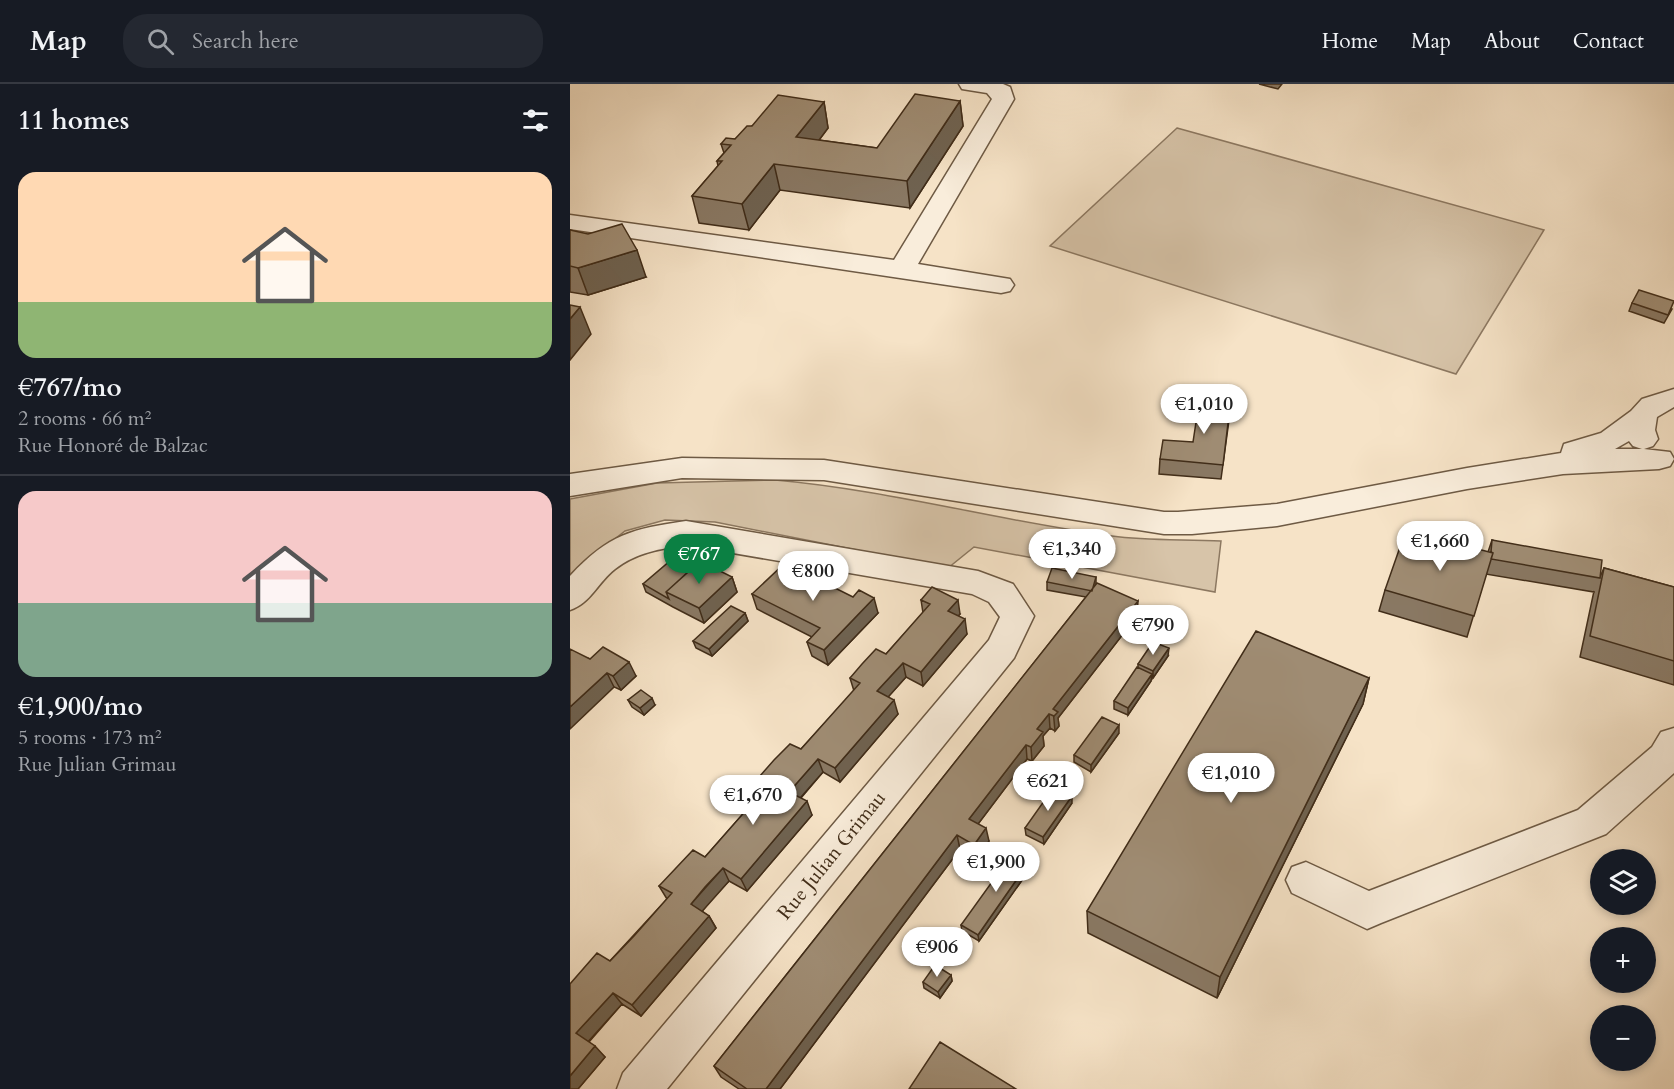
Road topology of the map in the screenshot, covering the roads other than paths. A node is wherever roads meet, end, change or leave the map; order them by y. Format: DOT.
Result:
graph roads {
  1 [pos="970,84"];
  2 [pos="570,222"];
  3 [pos="902,268"];
  4 [pos="1001,285"];
  5 [pos="1674,398"];
  6 [pos="1640,418"];
  7 [pos="1666,464"];
  8 [pos="1507,471"];
  9 [pos="570,485"];
  10 [pos="570,597"];
  11 [pos="1674,742"];
  12 [pos="1306,880"];
  13 [pos="639,1089"];
  1 -- 3 [label="street"];
  2 -- 3 [label="street"];
  3 -- 4 [label="street"];
  5 -- 6 [label="street"];
  6 -- 7 [label="street"];
  6 -- 8 [label="street"];
  7 -- 8 [label="street"];
  8 -- 9 [label="street"];
  10 -- 13 [label="street, Rue Julian Grimau"];
  11 -- 12 [label="street"];
}
